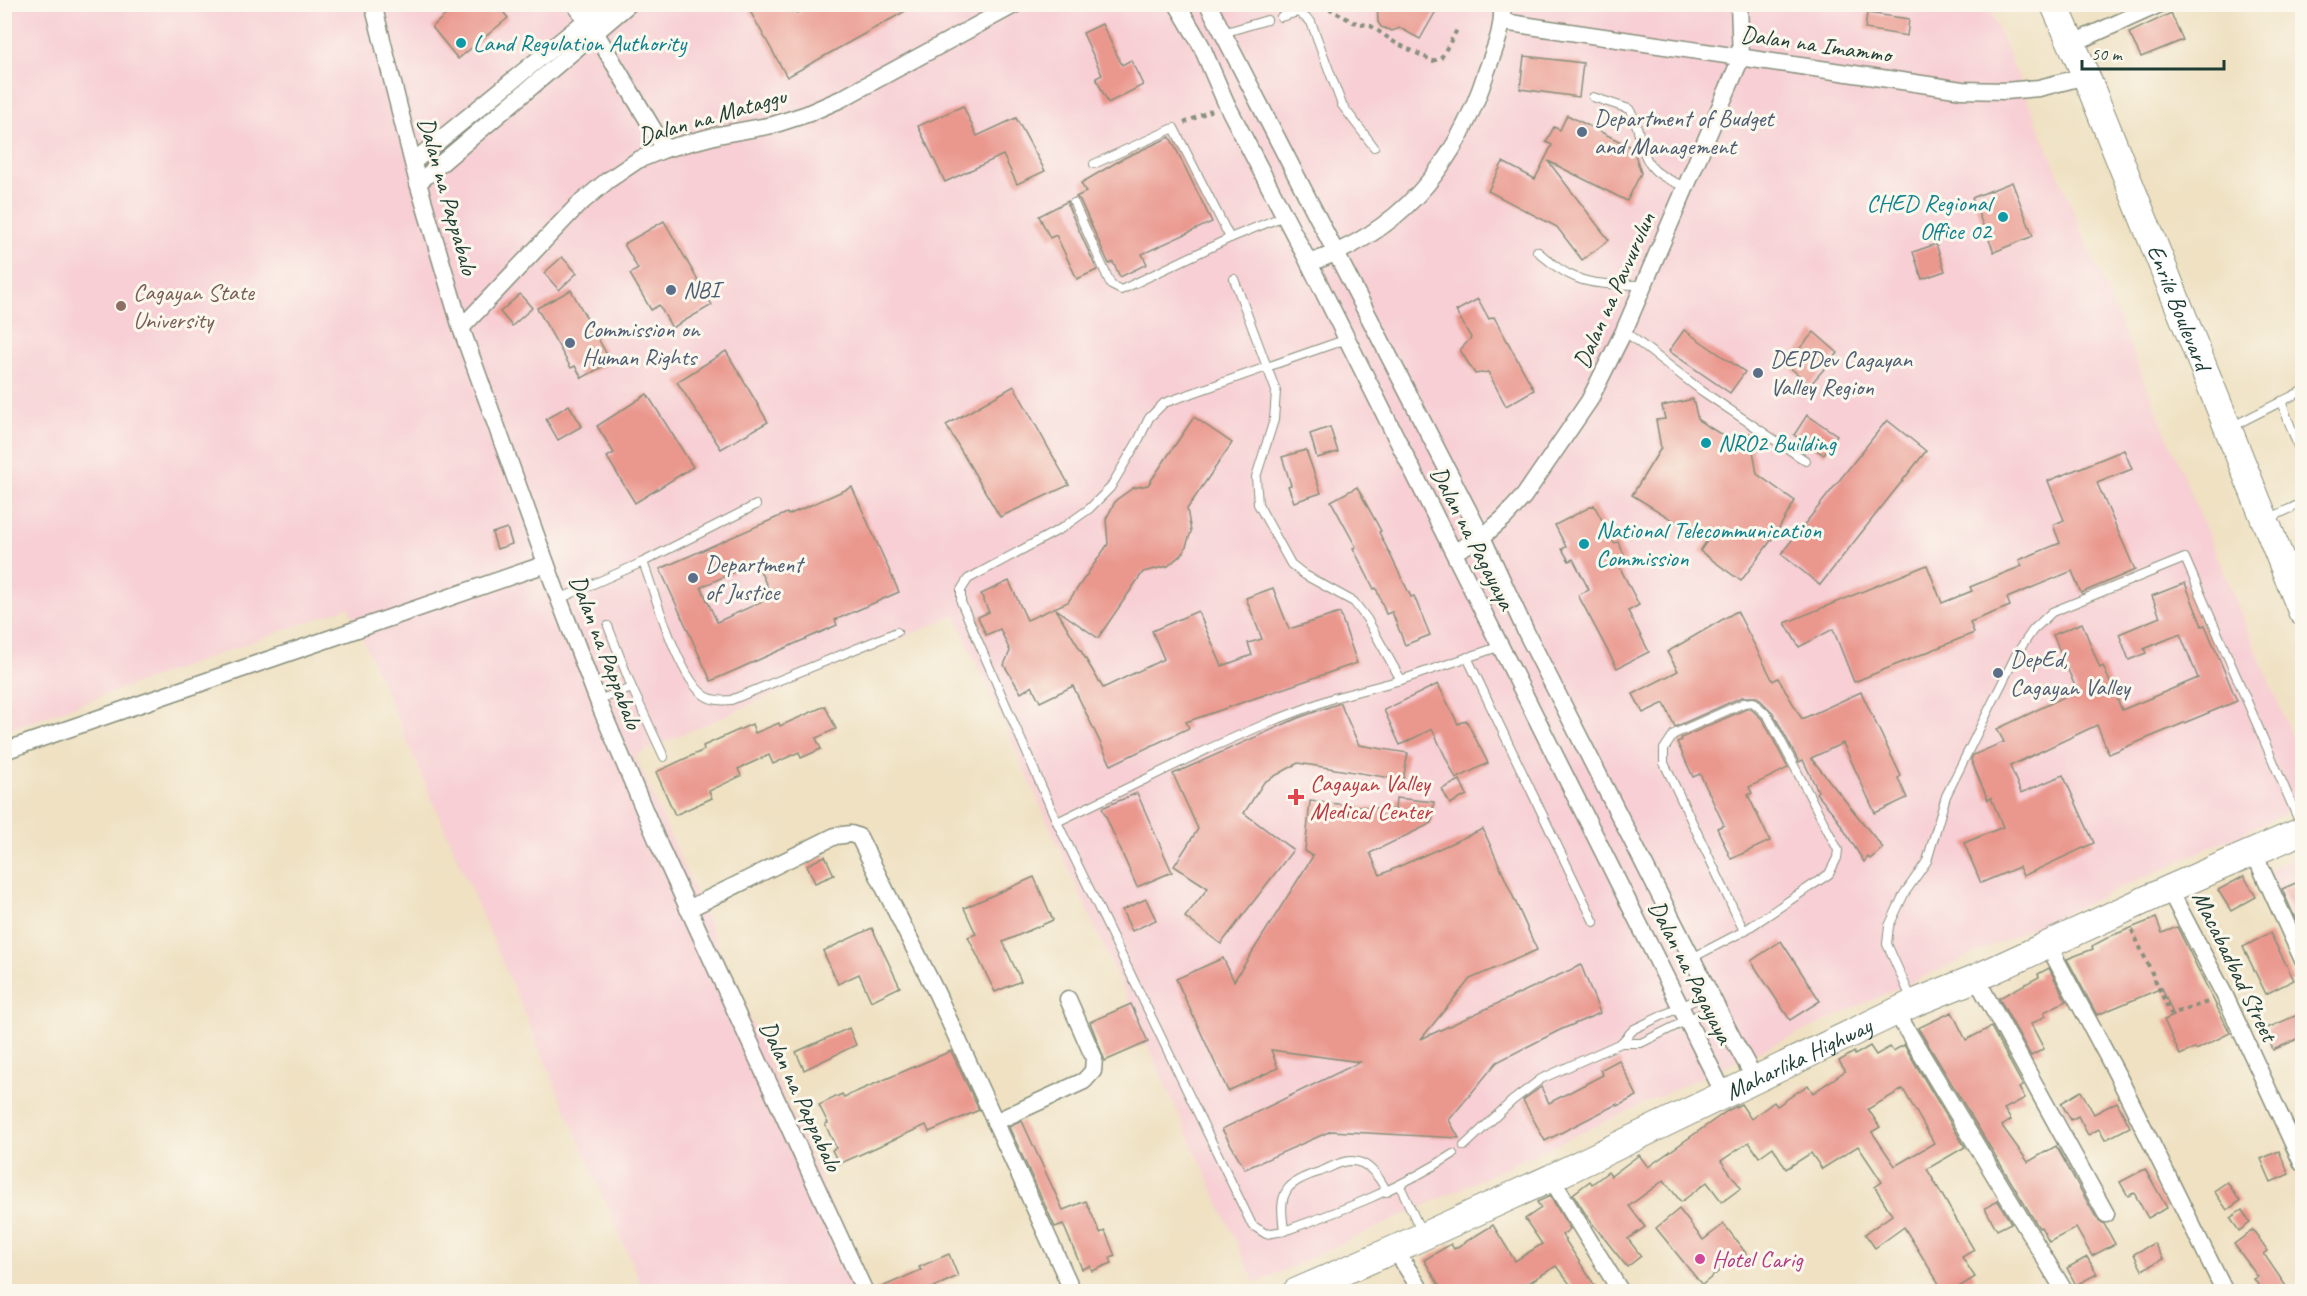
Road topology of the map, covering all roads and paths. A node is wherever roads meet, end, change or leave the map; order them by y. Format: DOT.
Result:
graph roads {
  1 [pos="373,4"];
  2 [pos="576,4"];
  3 [pos="606,4"];
  4 [pos="629,4"];
  5 [pos="1016,4"];
  6 [pos="1177,4"];
  7 [pos="1208,4"];
  8 [pos="1321,4"];
  9 [pos="1502,4"];
  10 [pos="1739,4"];
  11 [pos="2054,4"];
  12 [pos="2160,4"];
  13 [pos="1281,17"];
  14 [pos="1267,20"];
  15 [pos="1503,22"];
  16 [pos="590,26"];
  17 [pos="1458,28"];
  18 [pos="1223,33"];
  19 [pos="2071,45"];
  20 [pos="1742,58"];
  21 [pos="2086,76"];
  22 [pos="1593,97"];
  23 [pos="1226,103"];
  24 [pos="1174,128"];
  25 [pos="1374,147"];
  26 [pos="665,148"];
  27 [pos="413,162"];
  28 [pos="1094,164"];
  29 [pos="418,183"];
  30 [pos="1686,187"];
  31 [pos="1074,203"];
  32 [pos="1284,216"];
  33 [pos="1230,238"];
  34 [pos="1537,251"];
  35 [pos="1336,254"];
  36 [pos="1309,263"];
  37 [pos="1234,279"];
  38 [pos="1644,285"];
  39 [pos="462,328"];
  40 [pos="1624,331"];
  41 [pos="1347,339"];
  42 [pos="1267,367"];
  43 [pos="2302,391"];
  44 [pos="2281,401"];
  45 [pos="2228,428"];
  46 [pos="2302,457"];
  47 [pos="1806,461"];
  48 [pos="2302,503"];
  49 [pos="756,505"];
  50 [pos="2265,520"];
  51 [pos="1482,537"];
  52 [pos="1454,552"];
  53 [pos="643,562"];
  54 [pos="546,564"];
  55 [pos="559,599"];
  56 [pos="2302,612"];
  57 [pos="608,626"];
  58 [pos="897,632"];
  59 [pos="1501,646"];
  60 [pos="1467,657"];
  61 [pos="1401,680"];
  62 [pos="632,688"];
  63 [pos="598,700"];
  64 [pos="4,751"];
  65 [pos="664,757"];
  66 [pos="1057,822"];
  67 [pos="2300,833"];
  68 [pos="2254,853"];
  69 [pos="2169,889"];
  70 [pos="688,909"];
  71 [pos="2123,910"];
  72 [pos="1594,922"];
  73 [pos="1744,931"];
  74 [pos="2299,937"];
  75 [pos="2048,945"];
  76 [pos="2302,957"];
  77 [pos="1692,958"];
  78 [pos="1976,978"];
  79 [pos="2225,996"];
  80 [pos="1068,999"];
  81 [pos="1713,999"];
  82 [pos="1905,1007"];
  83 [pos="1684,1013"];
  84 [pos="1621,1043"];
  85 [pos="1755,1079"];
  86 [pos="1724,1094"];
  87 [pos="995,1122"];
  88 [pos="1464,1146"];
  89 [pos="1453,1154"];
  90 [pos="2302,1163"];
  91 [pos="1551,1178"];
  92 [pos="1400,1186"];
  93 [pos="1387,1192"];
  94 [pos="2106,1214"];
  95 [pos="1284,1231"];
  96 [pos="1424,1236"];
  97 [pos="1395,1249"];
  98 [pos="865,1292"];
  99 [pos="1073,1292"];
  100 [pos="1296,1292"];
  101 [pos="1422,1292"];
  102 [pos="1621,1292"];
  103 [pos="2065,1292"];
  104 [pos="2225,1292"];
  1 -- 27 [label="street, Dalan na Pappabalo"];
  2 -- 16 [label="street"];
  3 -- 16 [label="street"];
  4 -- 16 [label="street"];
  5 -- 26 [label="street, Dalan na Mataggu"];
  6 -- 23 [label="street, Dalan na Pagayaya"];
  7 -- 18 [label="street, Dalan na Pagayaya"];
  8 -- 17 [label="path"];
  9 -- 15 [label="street"];
  10 -- 20 [label="street, Dalan na Pavvurulun"];
  11 -- 19 [label="highway, Enrile Boulevard"];
  12 -- 19 [label="street"];
  13 -- 25 [label="lane"];
  14 -- 18 [label="lane"];
  15 -- 20 [label="street, Dalan na Imammo"];
  15 -- 35 [label="street"];
  16 -- 26 [label="street"];
  16 -- 27 [label="street"];
  16 -- 29 [label="street"];
  18 -- 35 [label="street, Dalan na Pagayaya"];
  19 -- 21 [label="highway, Enrile Boulevard"];
  20 -- 21 [label="street, Dalan na Imammo"];
  20 -- 30 [label="street, Dalan na Pavvurulun"];
  21 -- 45 [label="highway, Enrile Boulevard"];
  22 -- 30 [label="lane"];
  23 -- 24 [label="path"];
  23 -- 32 [label="street, Dalan na Pagayaya"];
  24 -- 28 [label="lane"];
  24 -- 33 [label="lane"];
  26 -- 39 [label="street, Dalan na Mataggu"];
  27 -- 29 [label="street, Dalan na Pappabalo"];
  29 -- 39 [label="street, Dalan na Pappabalo"];
  30 -- 38 [label="street, Dalan na Pavvurulun"];
  31 -- 33 [label="lane"];
  32 -- 33 [label="lane"];
  32 -- 36 [label="street, Dalan na Pagayaya"];
  34 -- 38 [label="lane"];
  35 -- 36 [label="street"];
  35 -- 51 [label="street, Dalan na Pagayaya"];
  36 -- 41 [label="street, Dalan na Pagayaya"];
  37 -- 42 [label="lane"];
  38 -- 40 [label="street, Dalan na Pavvurulun"];
  39 -- 54 [label="street, Dalan na Pappabalo"];
  40 -- 47 [label="lane"];
  40 -- 51 [label="street, Dalan na Pavvurulun"];
  41 -- 42 [label="lane"];
  41 -- 52 [label="street, Dalan na Pagayaya"];
  42 -- 61 [label="lane"];
  42 -- 66 [label="lane"];
  43 -- 44 [label="lane"];
  44 -- 45 [label="lane"];
  44 -- 46 [label="lane"];
  45 -- 50 [label="highway, Enrile Boulevard"];
  48 -- 50 [label="lane"];
  49 -- 53 [label="lane"];
  50 -- 56 [label="highway, Enrile Boulevard"];
  51 -- 52 [label="street, Dalan na Pavvurulun"];
  51 -- 77 [label="street, Dalan na Pagayaya"];
  52 -- 59 [label="street, Dalan na Pagayaya"];
  53 -- 55 [label="lane"];
  53 -- 58 [label="lane"];
  54 -- 55 [label="street, Dalan na Pappabalo"];
  54 -- 64 [label="street"];
  55 -- 63 [label="street, Dalan na Pappabalo"];
  57 -- 62 [label="lane"];
  59 -- 60 [label="lane"];
  59 -- 83 [label="street, Dalan na Pagayaya"];
  60 -- 61 [label="lane"];
  60 -- 72 [label="lane"];
  61 -- 66 [label="lane"];
  62 -- 63 [label="lane"];
  62 -- 65 [label="lane"];
  63 -- 70 [label="street, Dalan na Pappabalo"];
  66 -- 95 [label="lane"];
  67 -- 68 [label="highway, Maharlika Highway"];
  67 -- 82 [label="lane"];
  68 -- 69 [label="highway, Maharlika Highway"];
  68 -- 74 [label="street"];
  69 -- 71 [label="highway, Maharlika Highway"];
  69 -- 79 [label="street, Macabadbad Street"];
  70 -- 87 [label="street"];
  70 -- 98 [label="street, Dalan na Pappabalo"];
  71 -- 75 [label="highway, Maharlika Highway"];
  71 -- 79 [label="path"];
  73 -- 73 [label="lane"];
  73 -- 77 [label="lane"];
  74 -- 76 [label="street"];
  75 -- 78 [label="highway, Maharlika Highway"];
  75 -- 104 [label="street"];
  77 -- 81 [label="street, Dalan na Pagayaya"];
  78 -- 82 [label="highway, Maharlika Highway"];
  78 -- 94 [label="street"];
  79 -- 90 [label="street, Macabadbad Street"];
  80 -- 87 [label="street"];
  81 -- 83 [label="lane"];
  81 -- 83 [label="lane"];
  81 -- 85 [label="street, Dalan na Pagayaya"];
  82 -- 85 [label="highway, Maharlika Highway"];
  82 -- 103 [label="street"];
  83 -- 84 [label="lane"];
  83 -- 84 [label="lane"];
  83 -- 86 [label="street, Dalan na Pagayaya"];
  84 -- 88 [label="lane"];
  85 -- 86 [label="highway, Maharlika Highway"];
  86 -- 91 [label="highway, Maharlika Highway"];
  87 -- 99 [label="street"];
  89 -- 92 [label="lane"];
  91 -- 96 [label="highway, Maharlika Highway"];
  91 -- 102 [label="street"];
  92 -- 93 [label="lane"];
  92 -- 96 [label="lane"];
  93 -- 95 [label="lane"];
  93 -- 95 [label="lane"];
  96 -- 97 [label="highway, Maharlika Highway"];
  97 -- 100 [label="highway, Maharlika Highway"];
  97 -- 101 [label="street"];
}
